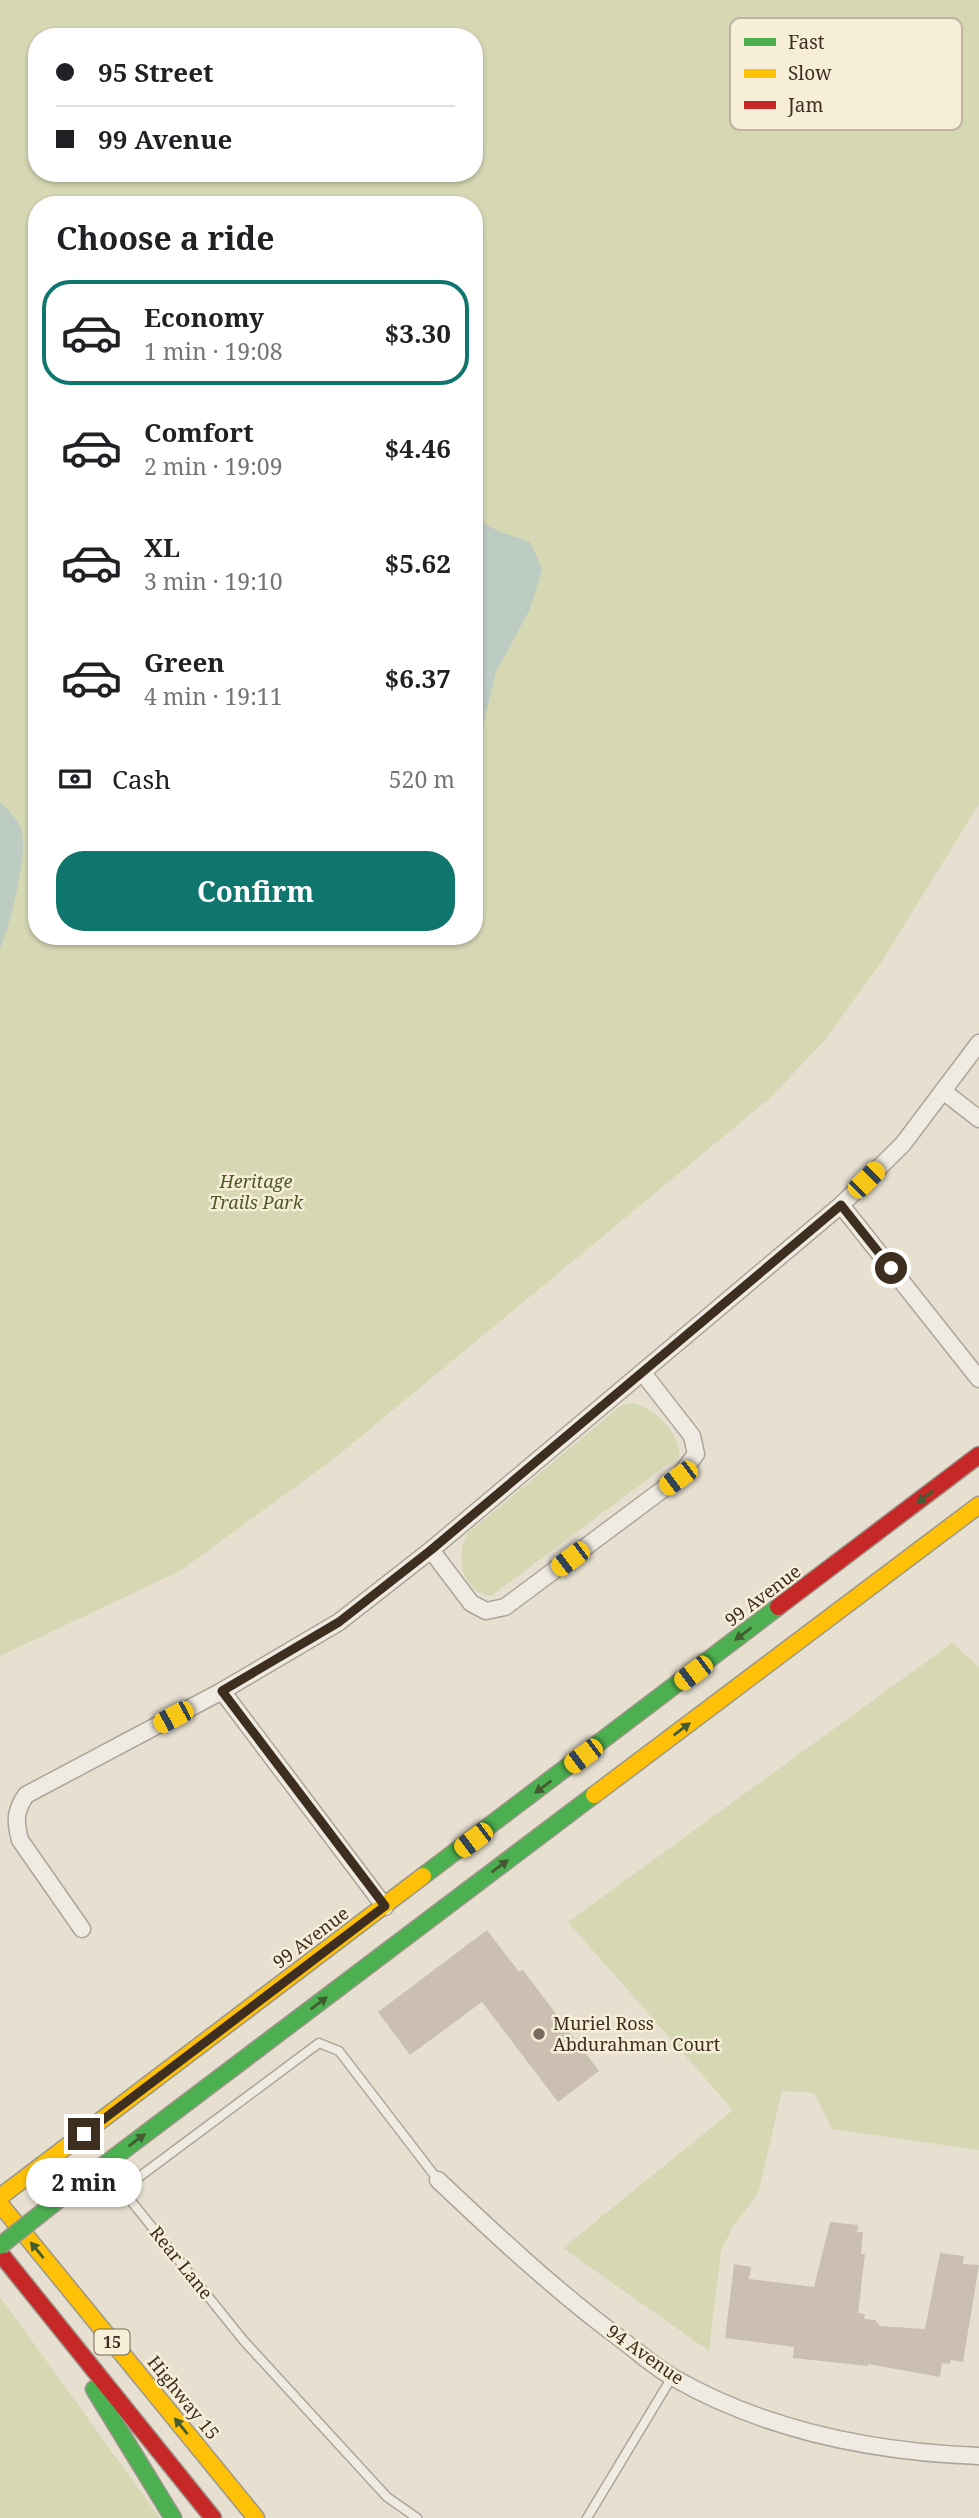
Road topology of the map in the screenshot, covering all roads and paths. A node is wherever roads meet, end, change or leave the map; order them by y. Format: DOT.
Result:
graph roads {
  1 [pos="979,1043"];
  2 [pos="943,1091"];
  3 [pos="979,1119"];
  4 [pos="841,1205"];
  5 [pos="643,1373"];
  6 [pos="979,1379"];
  7 [pos="979,1455"];
  8 [pos="979,1504"];
  9 [pos="979,1525"];
  10 [pos="927,1545"];
  11 [pos="431,1550"];
  12 [pos="222,1691"];
  13 [pos="385,1906"];
  14 [pos="82,1929"];
  15 [pos="438,2180"];
  16 [pos="0,2197"];
  17 [pos="0,2204"];
  18 [pos="0,2246"];
  19 [pos="0,2253"];
  20 [pos="67,2335"];
  21 [pos="672,2377"];
  22 [pos="979,2456"];
  23 [pos="173,2518"];
  24 [pos="213,2518"];
  25 [pos="258,2518"];
  26 [pos="417,2518"];
  27 [pos="587,2518"];
  1 -- 2 [label="street"];
  2 -- 3 [label="street"];
  2 -- 4 [label="street"];
  4 -- 5 [label="street"];
  4 -- 6 [label="street"];
  5 -- 11 [label="street"];
  5 -- 11 [label="street"];
  7 -- 13 [label="main road, 99 Avenue, one-way"];
  8 -- 10 [label="main road"];
  9 -- 10 [label="main road"];
  18 -- 10 [label="main road, one-way, bridge"];
  11 -- 12 [label="street"];
  12 -- 13 [label="street"];
  12 -- 14 [label="street"];
  13 -- 16 [label="main road, 99 Avenue"];
  15 -- 21 [label="street, 94 Avenue"];
  15 -- 26 [label="lane, Rear Lane"];
  25 -- 17 [label="main road, Highway 15 / 15, one-way"];
  19 -- 20 [label="main road"];
  20 -- 23 [label="main road"];
  20 -- 24 [label="main road"];
  21 -- 22 [label="street, 94 Avenue"];
  21 -- 27 [label="lane"];
}
